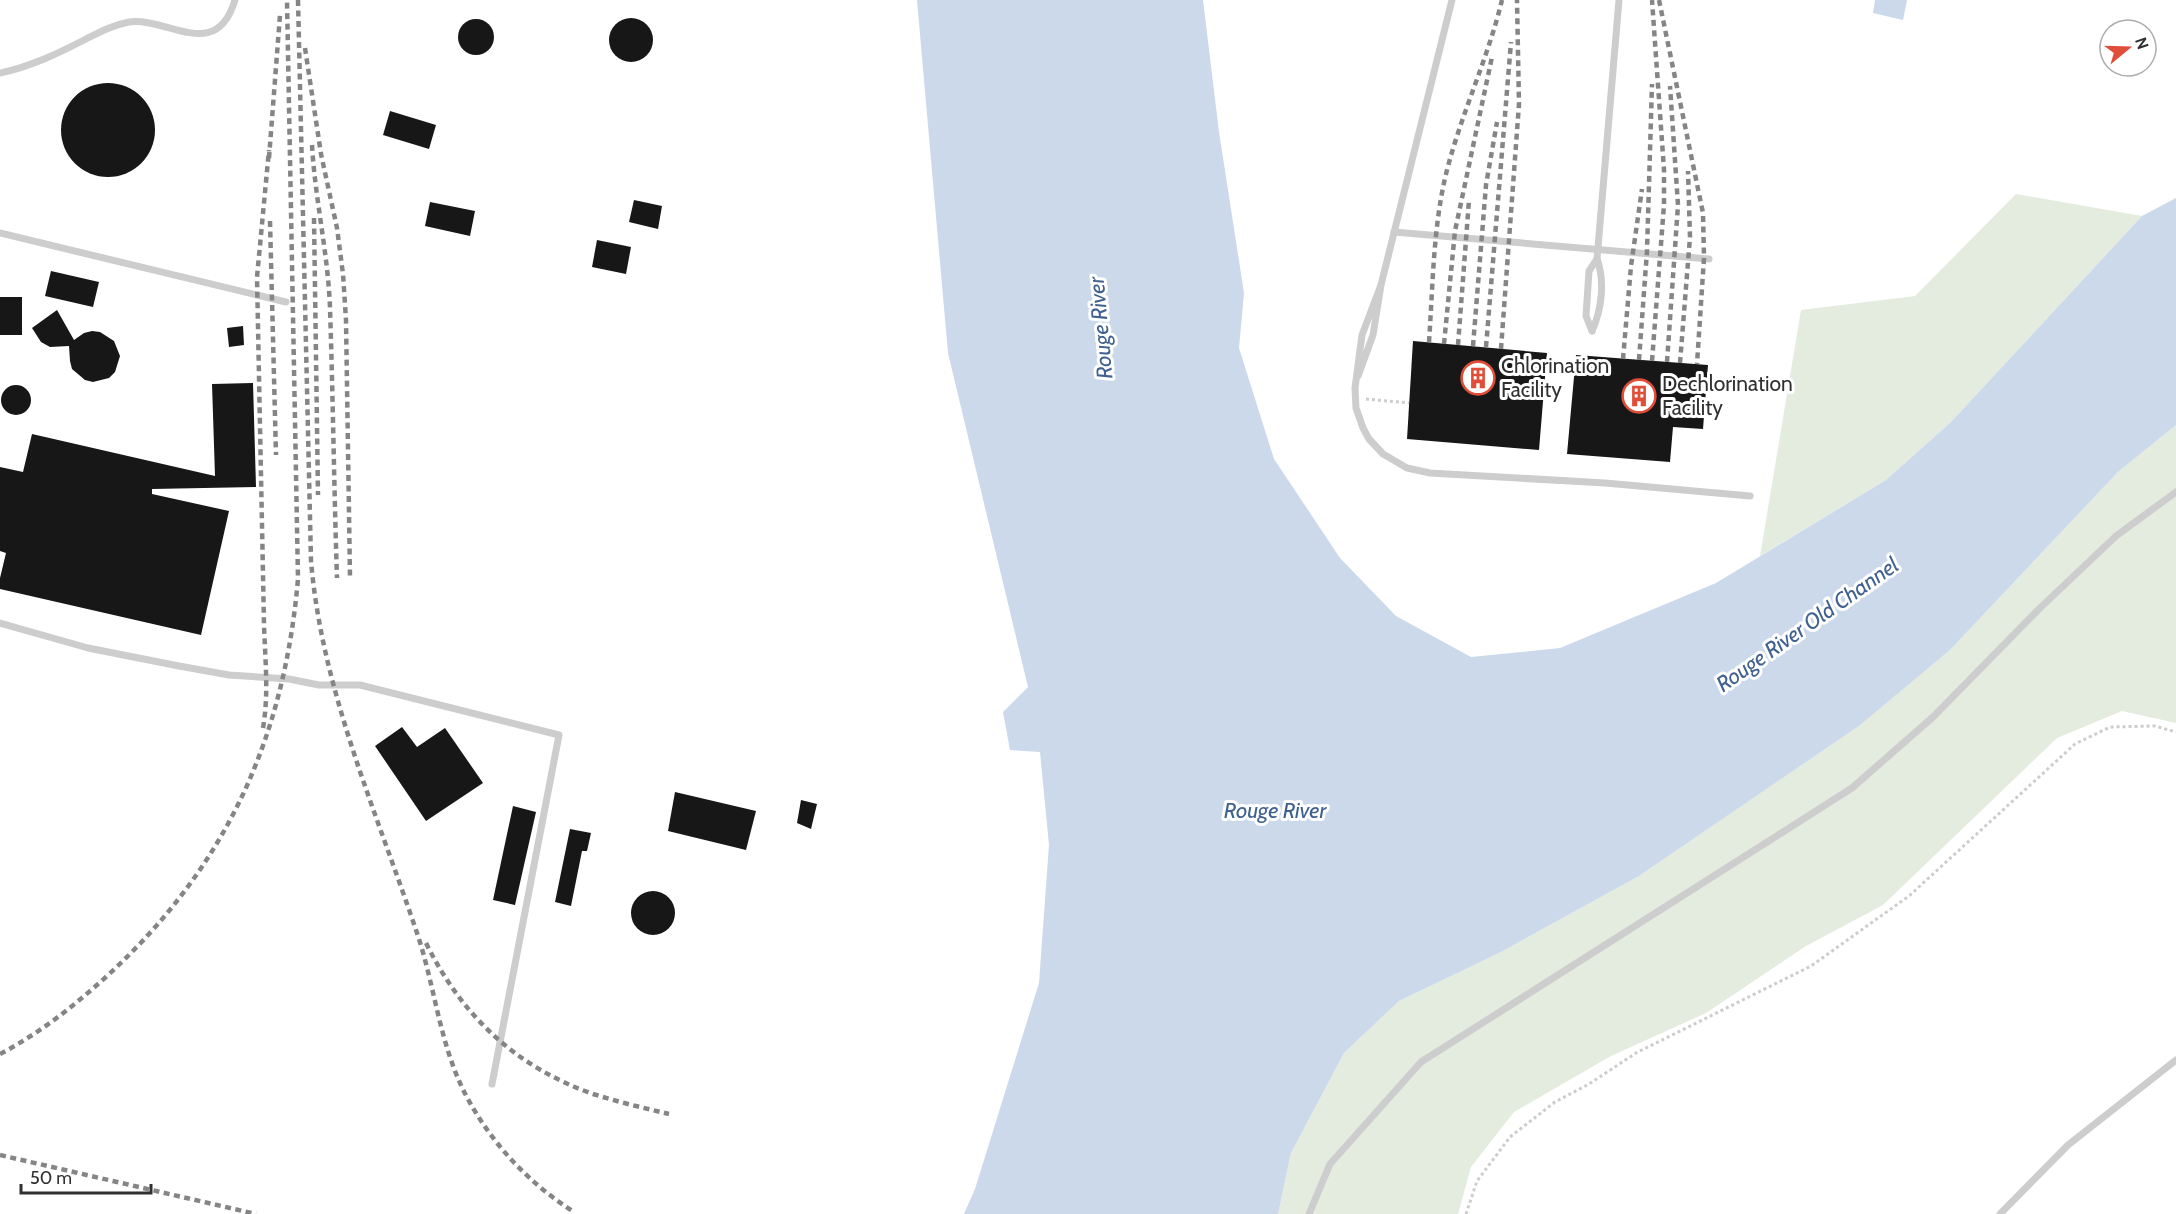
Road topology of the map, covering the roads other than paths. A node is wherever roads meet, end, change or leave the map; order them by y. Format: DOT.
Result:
graph roads {
  1 [pos="235,0"];
  2 [pos="1452,0"];
  3 [pos="1619,0"];
  4 [pos="1,73"];
  5 [pos="1394,232"];
  6 [pos="0,233"];
  7 [pos="1597,249"];
  8 [pos="1597,259"];
  9 [pos="1709,259"];
  10 [pos="286,302"];
  11 [pos="2176,492"];
  12 [pos="1750,496"];
  13 [pos="0,623"];
  14 [pos="2176,1060"];
  15 [pos="492,1084"];
  16 [pos="1309,1214"];
  17 [pos="2000,1214"];
  1 -- 4 [label="lane"];
  2 -- 5 [label="lane"];
  3 -- 7 [label="lane"];
  5 -- 7 [label="lane"];
  5 -- 12 [label="lane"];
  6 -- 10 [label="lane"];
  7 -- 8 [label="lane"];
  7 -- 9 [label="lane"];
  8 -- 8 [label="lane"];
  11 -- 16 [label="lane"];
  13 -- 15 [label="lane"];
  14 -- 17 [label="lane"];
}
